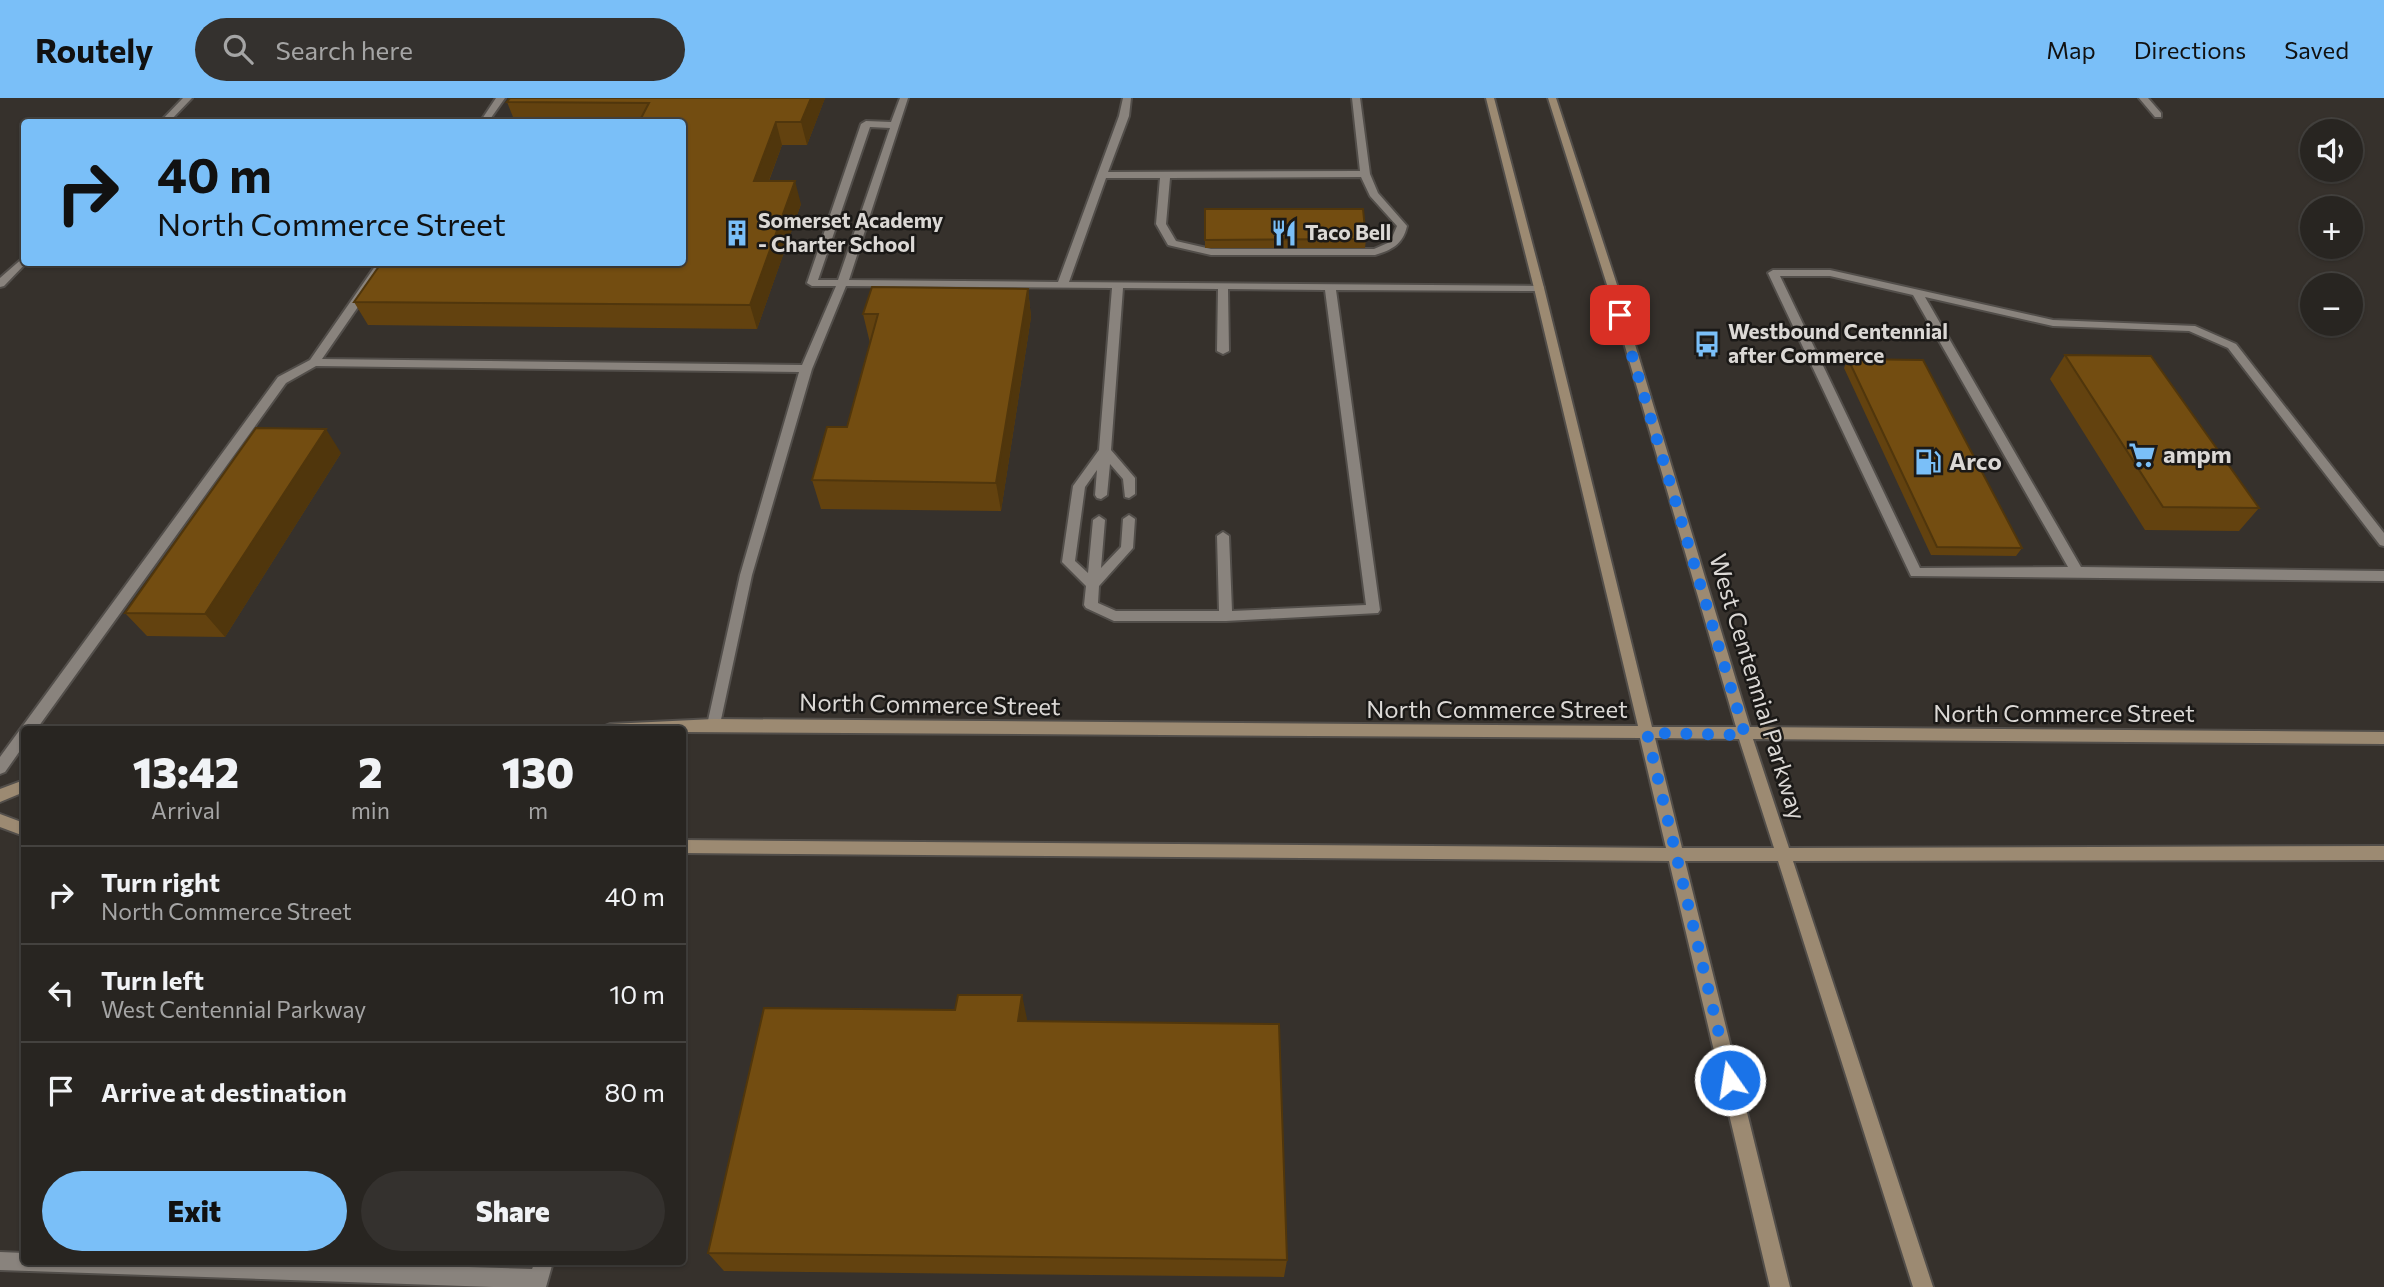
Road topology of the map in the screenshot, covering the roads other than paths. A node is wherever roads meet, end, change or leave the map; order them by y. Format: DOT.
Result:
graph roads {
  1 [pos="188,98"];
  2 [pos="501,98"];
  3 [pos="904,98"];
  4 [pos="1127,98"];
  5 [pos="1356,98"];
  6 [pos="1490,98"];
  7 [pos="1552,98"];
  8 [pos="2143,98"];
  9 [pos="2158,115"];
  10 [pos="166,119"];
  11 [pos="486,119"];
  12 [pos="895,125"];
  13 [pos="1165,174"];
  14 [pos="1365,174"];
  15 [pos="1103,175"];
  16 [pos="21,263"];
  17 [pos="381,266"];
  18 [pos="1063,283"];
  19 [pos="0,284"];
  20 [pos="842,284"];
  21 [pos="1118,284"];
  22 [pos="1223,285"];
  23 [pos="1330,286"];
  24 [pos="1539,288"];
  25 [pos="1917,293"];
  26 [pos="1223,351"];
  27 [pos="314,362"];
  28 [pos="806,369"];
  29 [pos="1105,451"];
  30 [pos="1129,494"];
  31 [pos="1101,495"];
  32 [pos="1129,519"];
  33 [pos="1098,520"];
  34 [pos="1223,536"];
  35 [pos="2384,542"];
  36 [pos="2077,572"];
  37 [pos="2384,576"];
  38 [pos="1093,586"];
  39 [pos="1226,616"];
  40 [pos="714,725"];
  41 [pos="31,726"];
  42 [pos="686,726"];
  43 [pos="1647,733"];
  44 [pos="1745,735"];
  45 [pos="21,738"];
  46 [pos="2384,738"];
  47 [pos="0,768"];
  48 [pos="21,787"];
  49 [pos="0,796"];
  50 [pos="0,820"];
  51 [pos="21,830"];
  52 [pos="686,846"];
  53 [pos="2384,853"];
  54 [pos="1677,854"];
  55 [pos="1784,856"];
  56 [pos="0,1261"];
  57 [pos="21,1262"];
  58 [pos="137,1265"];
  59 [pos="539,1276"];
  60 [pos="1780,1287"];
  61 [pos="1923,1287"];
  1 -- 10 [label="street"];
  2 -- 11 [label="street"];
  3 -- 12 [label="street"];
  4 -- 15 [label="street"];
  5 -- 14 [label="street"];
  6 -- 24 [label="main road"];
  7 -- 44 [label="main road, West Centennial Parkway"];
  8 -- 9 [label="street"];
  12 -- 20 [label="street"];
  12 -- 20 [label="street"];
  13 -- 14 [label="street"];
  13 -- 14 [label="street"];
  13 -- 15 [label="street"];
  15 -- 18 [label="street"];
  16 -- 19 [label="street"];
  17 -- 27 [label="street"];
  18 -- 20 [label="street"];
  18 -- 21 [label="street"];
  20 -- 28 [label="street"];
  21 -- 22 [label="street"];
  21 -- 29 [label="street"];
  22 -- 23 [label="street"];
  22 -- 26 [label="street"];
  23 -- 24 [label="street"];
  23 -- 39 [label="street"];
  24 -- 43 [label="main road"];
  25 -- 35 [label="street"];
  25 -- 36 [label="street"];
  25 -- 36 [label="street"];
  27 -- 28 [label="street"];
  27 -- 41 [label="street"];
  28 -- 40 [label="street"];
  29 -- 30 [label="street"];
  29 -- 31 [label="street"];
  29 -- 38 [label="street"];
  32 -- 38 [label="street"];
  33 -- 38 [label="street"];
  34 -- 39 [label="street"];
  36 -- 37 [label="street"];
  38 -- 39 [label="street"];
  40 -- 42 [label="main road, North Commerce Street"];
  40 -- 43 [label="main road, North Commerce Street"];
  43 -- 44 [label="main road, North Commerce Street"];
  43 -- 54 [label="main road"];
  44 -- 46 [label="main road, North Commerce Street"];
  44 -- 55 [label="main road, West Centennial Parkway"];
  45 -- 47 [label="street"];
  48 -- 49 [label="main road"];
  50 -- 51 [label="main road"];
  52 -- 54 [label="main road"];
  53 -- 55 [label="main road"];
  54 -- 55 [label="main road"];
  54 -- 60 [label="main road"];
  55 -- 61 [label="main road, West Centennial Parkway"];
  56 -- 57 [label="street"];
  58 -- 59 [label="street"];
}
